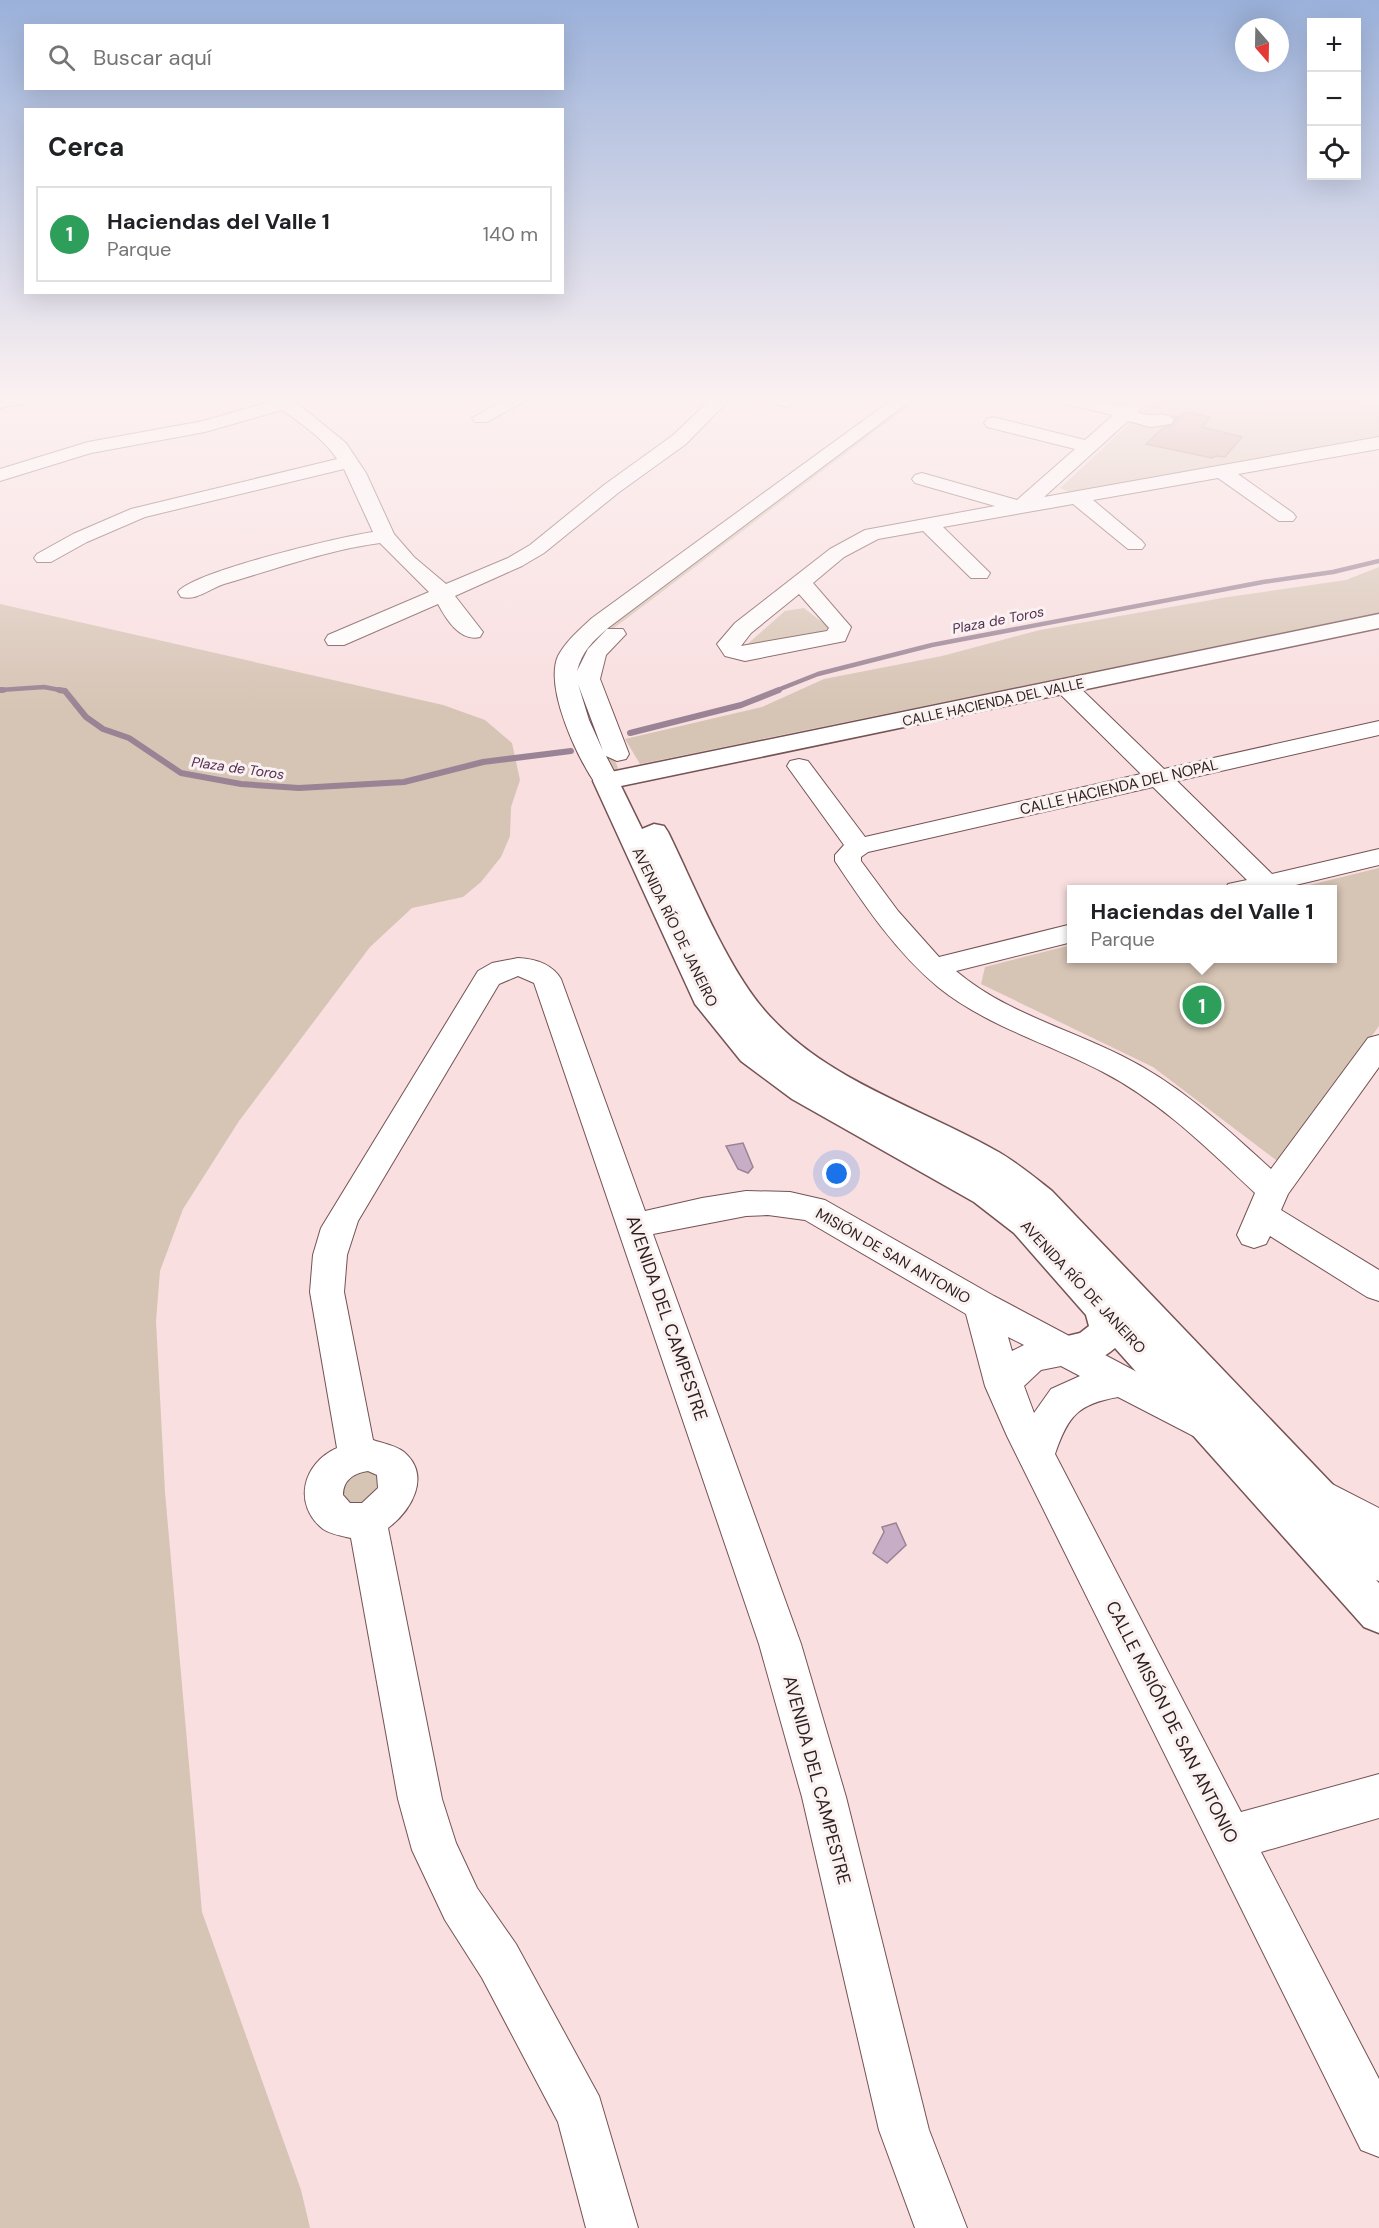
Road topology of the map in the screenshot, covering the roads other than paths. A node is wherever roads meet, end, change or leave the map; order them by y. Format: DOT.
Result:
graph roads {
  1 [pos="180,503"];
  2 [pos="363,503"];
  3 [pos="594,503"];
  4 [pos="763,503"];
  5 [pos="788,503"];
  6 [pos="1007,503"];
  7 [pos="1026,503"];
  8 [pos="1047,503"];
  9 [pos="1084,503"];
  10 [pos="1266,503"];
  11 [pos="1021,507"];
  12 [pos="353,514"];
  13 [pos="1286,517"];
  14 [pos="927,523"];
  15 [pos="375,538"];
  16 [pos="1135,545"];
  17 [pos="44,558"];
  18 [pos="979,573"];
  19 [pos="801,582"];
  20 [pos="189,592"];
  21 [pos="441,601"];
  22 [pos="1379,621"];
  23 [pos="472,632"];
  24 [pos="336,640"];
  25 [pos="1066,687"];
  26 [pos="1379,728"];
  27 [pos="799,766"];
  28 [pos="1160,778"];
  29 [pos="616,779"];
  30 [pos="859,846"];
  31 [pos="1379,857"];
  32 [pos="1266,882"];
  33 [pos="1256,885"];
  34 [pos="1067,934"];
  35 [pos="933,969"];
  36 [pos="1379,1045"];
  37 [pos="1263,1214"];
  38 [pos="639,1236"];
  39 [pos="1379,1287"];
  40 [pos="982,1306"];
  41 [pos="1103,1308"];
  42 [pos="1064,1351"];
  43 [pos="1121,1381"];
  44 [pos="1004,1386"];
  45 [pos="1216,1432"];
  46 [pos="1036,1454"];
  47 [pos="357,1456"];
  48 [pos="1310,1488"];
  49 [pos="367,1520"];
  50 [pos="1379,1528"];
  51 [pos="1379,1562"];
  52 [pos="1379,1612"];
  53 [pos="1379,1796"];
  54 [pos="1230,1838"];
  55 [pos="1379,2132"];
  56 [pos="612,2228"];
  57 [pos="940,2228"];
  1 -- 17 [label="street"];
  2 -- 15 [label="street"];
  3 -- 21 [label="street"];
  4 -- 29 [label="street, AVENIDA RÍO DE JANEIRO"];
  5 -- 29 [label="street, AVENIDA RÍO DE JANEIRO"];
  6 -- 11 [label="street"];
  7 -- 11 [label="street"];
  8 -- 11 [label="street"];
  9 -- 16 [label="street"];
  10 -- 13 [label="street"];
  11 -- 14 [label="street"];
  12 -- 15 [label="street"];
  14 -- 18 [label="street"];
  14 -- 19 [label="street"];
  15 -- 20 [label="street"];
  15 -- 21 [label="street"];
  19 -- 19 [label="street"];
  21 -- 23 [label="street"];
  21 -- 24 [label="street"];
  22 -- 25 [label="main road, CALLE HACIENDA DEL VALLE"];
  25 -- 28 [label="street"];
  25 -- 29 [label="main road, CALLE HACIENDA DEL VALLE"];
  26 -- 28 [label="street, CALLE HACIENDA DEL NOPAL"];
  27 -- 30 [label="street"];
  28 -- 30 [label="street, CALLE HACIENDA DEL NOPAL"];
  28 -- 32 [label="street"];
  29 -- 41 [label="main road, AVENIDA RÍO DE JANEIRO"];
  29 -- 48 [label="main road, AVENIDA RÍO DE JANEIRO"];
  30 -- 35 [label="street"];
  31 -- 32 [label="street"];
  32 -- 33 [label="street"];
  34 -- 35 [label="street"];
  35 -- 37 [label="street"];
  36 -- 37 [label="street"];
  37 -- 39 [label="street"];
  38 -- 40 [label="street, MISIÓN DE SAN ANTONIO"];
  38 -- 47 [label="street, AVENIDA DEL CAMPESTRE"];
  38 -- 57 [label="street, AVENIDA DEL CAMPESTRE"];
  40 -- 42 [label="street"];
  40 -- 44 [label="street, CALLE MISIÓN DE SAN ANTONIO"];
  41 -- 42 [label="main road"];
  41 -- 45 [label="main road, AVENIDA RÍO DE JANEIRO"];
  42 -- 43 [label="street"];
  42 -- 44 [label="street"];
  43 -- 45 [label="street"];
  43 -- 46 [label="street"];
  44 -- 46 [label="street, CALLE MISIÓN DE SAN ANTONIO"];
  45 -- 48 [label="street"];
  45 -- 52 [label="main road, AVENIDA RÍO DE JANEIRO"];
  46 -- 54 [label="street, CALLE MISIÓN DE SAN ANTONIO"];
  47 -- 49 [label="street"];
  47 -- 49 [label="street"];
  48 -- 50 [label="street"];
  48 -- 51 [label="main road, AVENIDA RÍO DE JANEIRO"];
  49 -- 56 [label="street"];
  53 -- 54 [label="street"];
  54 -- 55 [label="street, CALLE MISIÓN DE SAN ANTONIO"];
}
